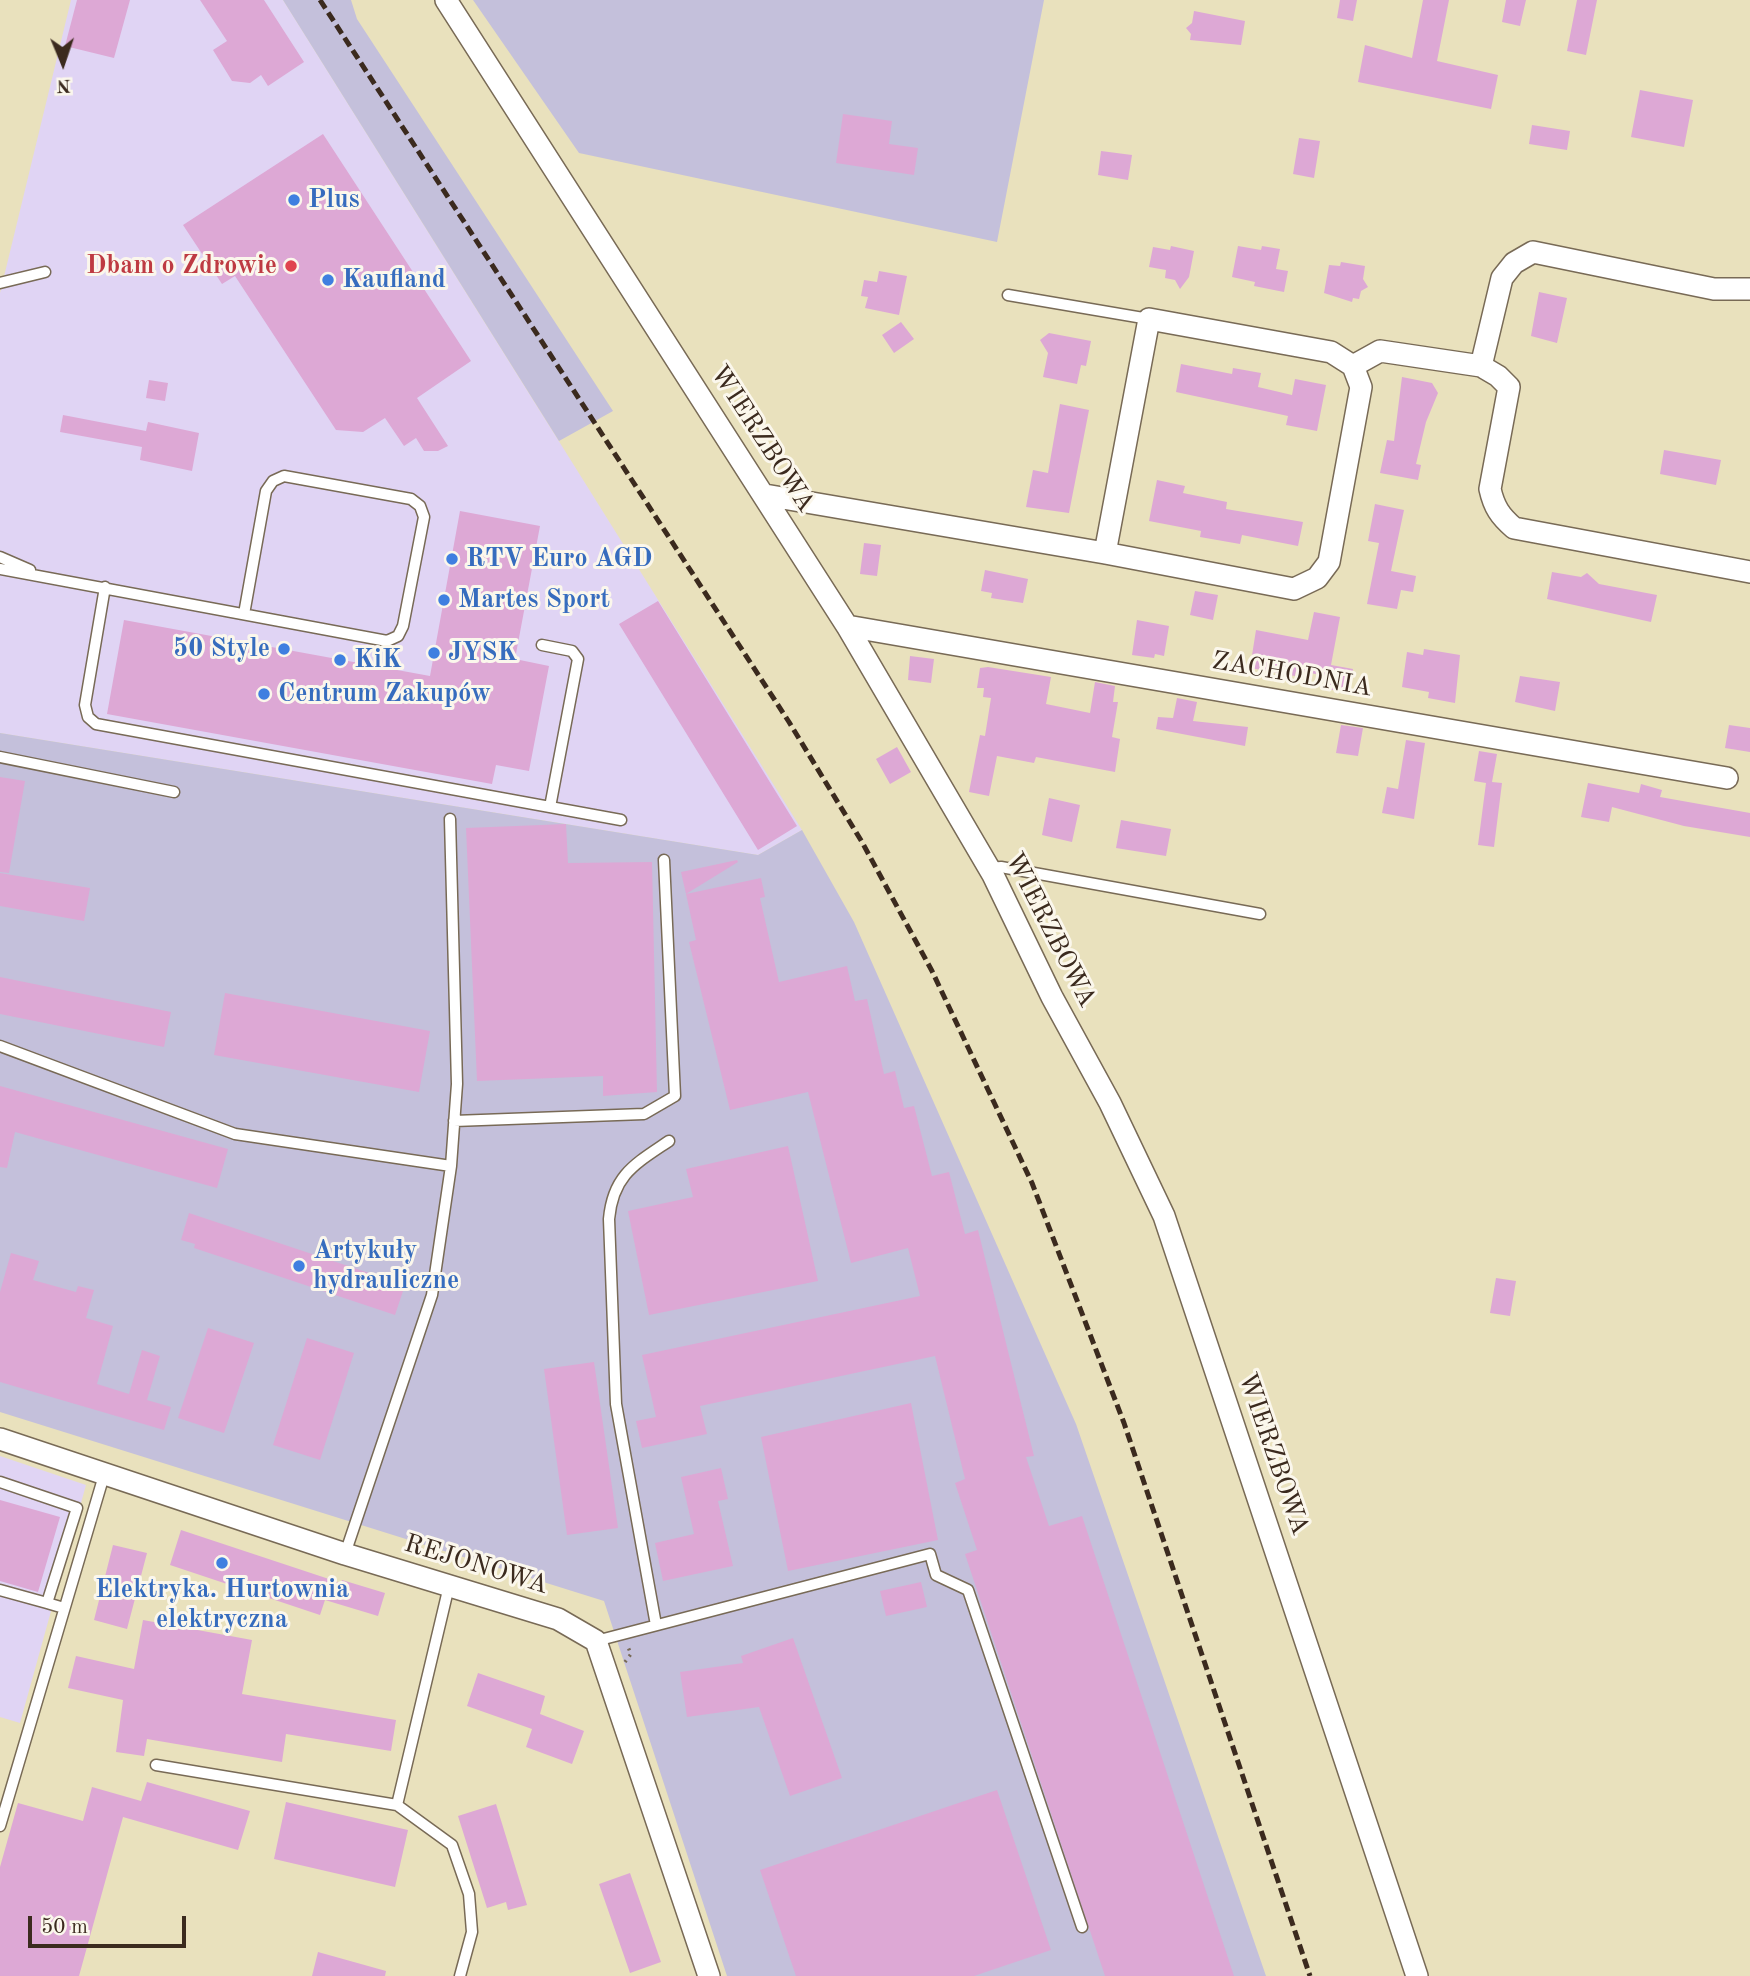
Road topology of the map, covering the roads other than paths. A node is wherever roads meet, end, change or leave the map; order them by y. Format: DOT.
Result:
graph roads {
  1 [pos="446,0"];
  2 [pos="44,272"];
  3 [pos="0,283"];
  4 [pos="1750,289"];
  5 [pos="1009,295"];
  6 [pos="1149,319"];
  7 [pos="1353,366"];
  8 [pos="1481,366"];
  9 [pos="765,495"];
  10 [pos="1105,553"];
  11 [pos="0,557"];
  12 [pos="0,569"];
  13 [pos="1750,572"];
  14 [pos="46,576"];
  15 [pos="105,587"];
  16 [pos="244,614"];
  17 [pos="847,626"];
  18 [pos="542,645"];
  19 [pos="0,757"];
  20 [pos="1727,778"];
  21 [pos="174,792"];
  22 [pos="550,807"];
  23 [pos="450,819"];
  24 [pos="621,820"];
  25 [pos="664,860"];
  26 [pos="989,868"];
  27 [pos="1260,914"];
  28 [pos="0,1046"];
  29 [pos="454,1121"];
  30 [pos="669,1141"];
  31 [pos="451,1166"];
  32 [pos="0,1439"];
  33 [pos="105,1472"];
  34 [pos="0,1482"];
  35 [pos="345,1554"];
  36 [pos="449,1586"];
  37 [pos="0,1590"];
  38 [pos="47,1603"];
  39 [pos="64,1608"];
  40 [pos="656,1625"];
  41 [pos="596,1641"];
  42 [pos="156,1765"];
  43 [pos="397,1805"];
  44 [pos="0,1826"];
  45 [pos="1082,1927"];
  46 [pos="460,1976"];
  47 [pos="709,1976"];
  48 [pos="1417,1976"];
  1 -- 9 [label="street, WIERZBOWA"];
  2 -- 3 [label="lane"];
  4 -- 8 [label="street"];
  5 -- 6 [label="lane"];
  6 -- 7 [label="street"];
  6 -- 10 [label="street"];
  7 -- 8 [label="street"];
  7 -- 10 [label="street"];
  8 -- 13 [label="street"];
  9 -- 10 [label="street"];
  9 -- 17 [label="street, WIERZBOWA"];
  11 -- 14 [label="lane"];
  12 -- 14 [label="lane"];
  14 -- 15 [label="lane"];
  15 -- 16 [label="lane"];
  15 -- 22 [label="lane"];
  16 -- 16 [label="lane"];
  17 -- 20 [label="street, ZACHODNIA"];
  17 -- 26 [label="street, WIERZBOWA"];
  18 -- 22 [label="lane"];
  19 -- 21 [label="lane"];
  22 -- 24 [label="lane"];
  23 -- 29 [label="lane"];
  25 -- 29 [label="lane"];
  26 -- 27 [label="lane"];
  26 -- 48 [label="street, WIERZBOWA"];
  28 -- 31 [label="lane"];
  29 -- 31 [label="lane"];
  30 -- 40 [label="lane"];
  31 -- 35 [label="lane"];
  32 -- 33 [label="street, REJONOWA"];
  33 -- 35 [label="street, REJONOWA"];
  33 -- 39 [label="lane"];
  34 -- 38 [label="lane"];
  35 -- 36 [label="street, REJONOWA"];
  36 -- 41 [label="street, REJONOWA"];
  36 -- 43 [label="lane"];
  37 -- 38 [label="lane"];
  38 -- 39 [label="lane"];
  39 -- 44 [label="lane"];
  40 -- 41 [label="lane"];
  40 -- 45 [label="lane"];
  41 -- 47 [label="street"];
  42 -- 43 [label="lane"];
  43 -- 46 [label="lane"];
}
